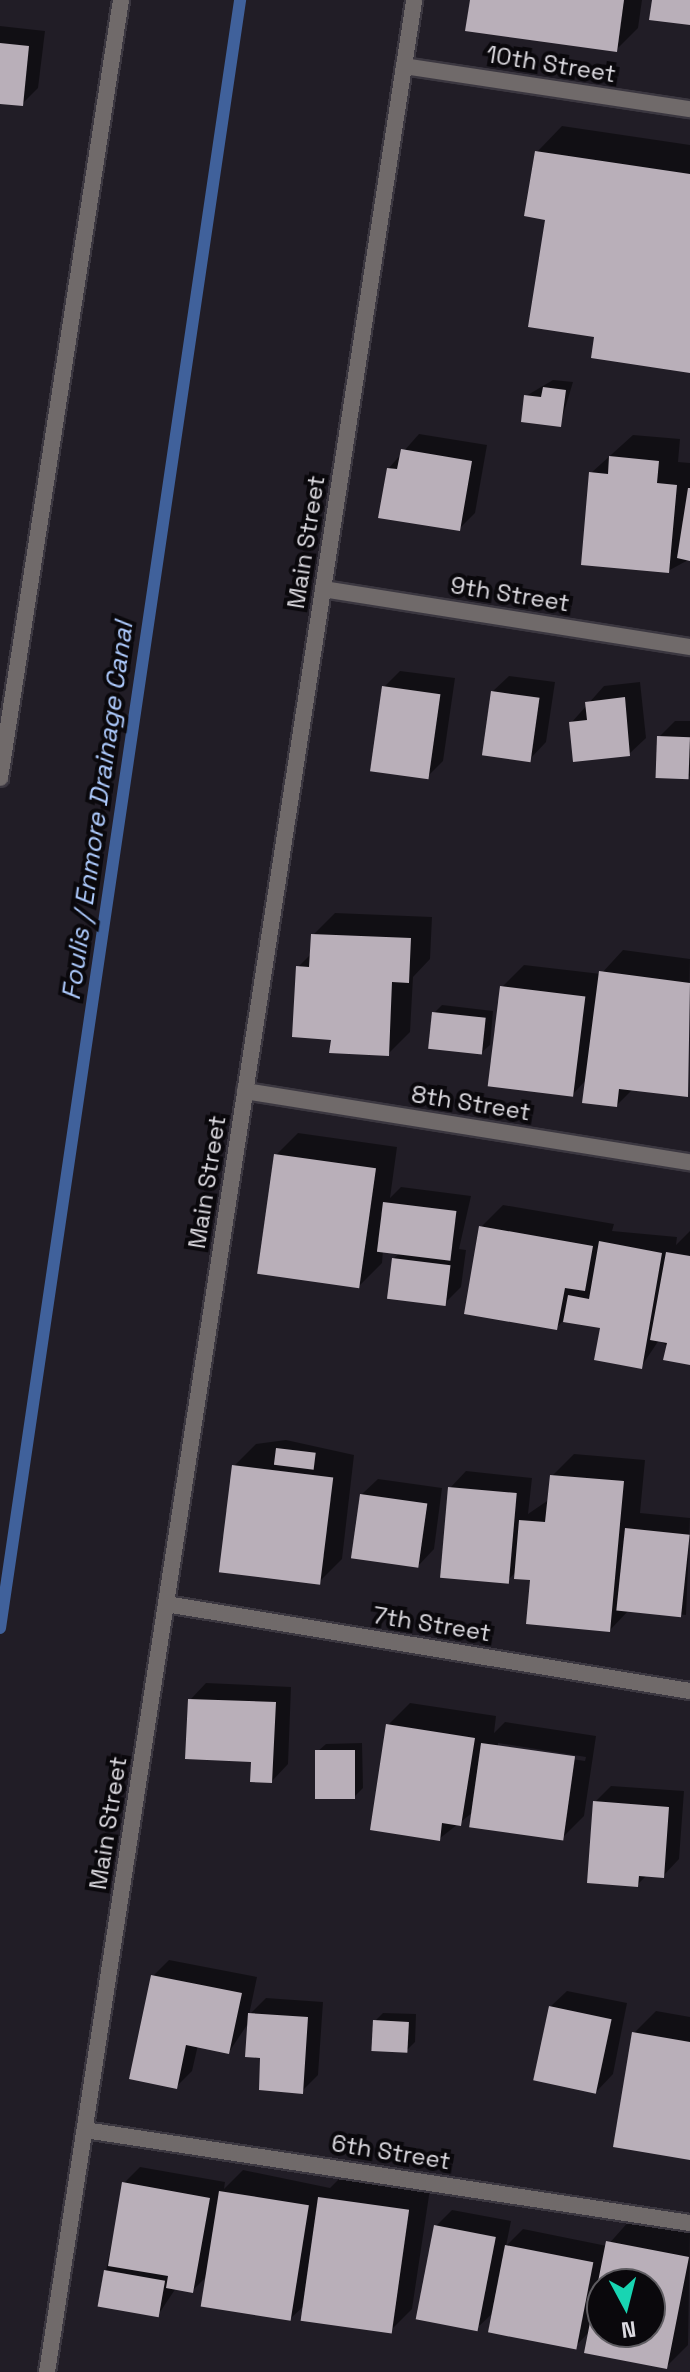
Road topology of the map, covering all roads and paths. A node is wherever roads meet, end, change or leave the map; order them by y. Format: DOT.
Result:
graph roads {
  1 [pos="121,0"];
  2 [pos="414,0"];
  3 [pos="404,66"];
  4 [pos="690,109"];
  5 [pos="323,589"];
  6 [pos="690,647"];
  7 [pos="0,778"];
  8 [pos="245,1091"];
  9 [pos="690,1162"];
  10 [pos="166,1604"];
  11 [pos="690,1691"];
  12 [pos="85,2130"];
  13 [pos="690,2223"];
  14 [pos="47,2372"];
  1 -- 7 [label="street"];
  2 -- 3 [label="street, Main Street"];
  3 -- 4 [label="street, 10th Street"];
  3 -- 5 [label="street, Main Street"];
  5 -- 6 [label="street, 9th Street"];
  5 -- 8 [label="street, Main Street"];
  8 -- 9 [label="street, 8th Street"];
  8 -- 10 [label="street, Main Street"];
  10 -- 11 [label="street, 7th Street"];
  10 -- 12 [label="street, Main Street"];
  12 -- 13 [label="street, 6th Street"];
  12 -- 14 [label="street, Main Street"];
}
